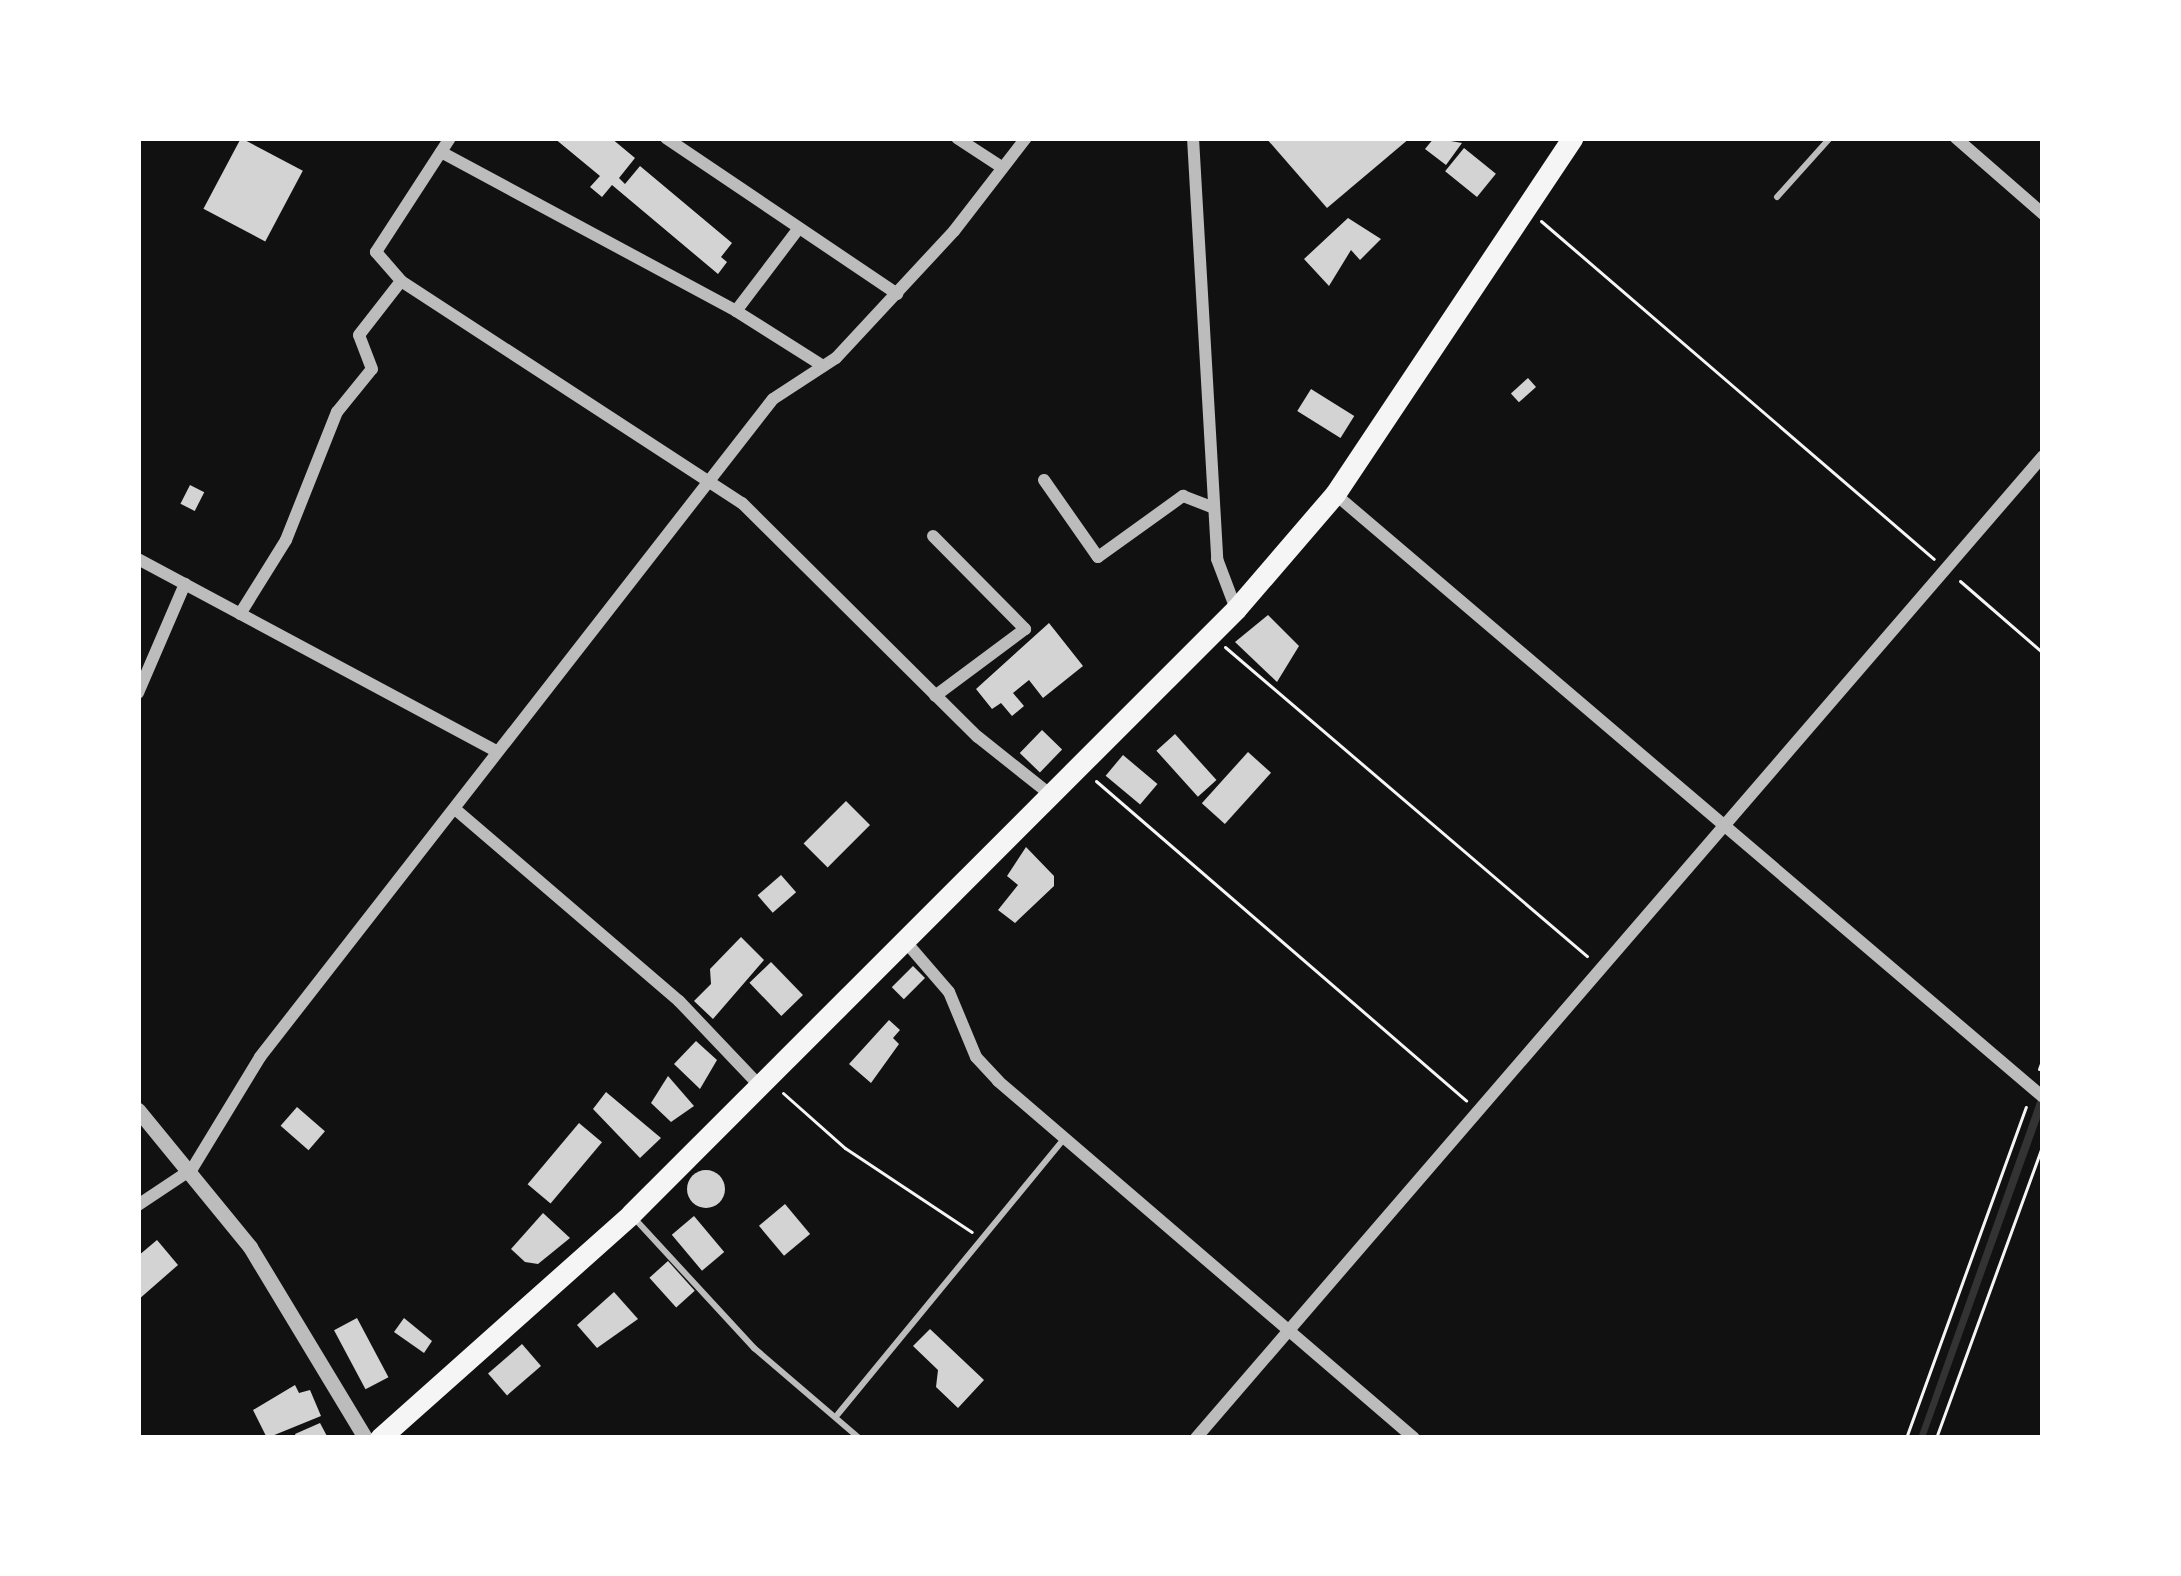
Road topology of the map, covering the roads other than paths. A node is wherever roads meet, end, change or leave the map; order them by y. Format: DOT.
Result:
graph roads {
  1 [pos="449,138"];
  2 [pos="666,138"];
  3 [pos="958,138"];
  4 [pos="1026,138"];
  5 [pos="1192,138"];
  6 [pos="1572,138"];
  7 [pos="1829,138"];
  8 [pos="1956,138"];
  9 [pos="441,152"];
  10 [pos="1000,166"];
  11 [pos="1777,197"];
  12 [pos="2043,214"];
  13 [pos="799,228"];
  14 [pos="401,281"];
  15 [pos="897,294"];
  16 [pos="736,310"];
  17 [pos="823,366"];
  18 [pos="2043,456"];
  19 [pos="1043,480"];
  20 [pos="711,484"];
  21 [pos="1335,494"];
  22 [pos="1214,508"];
  23 [pos="933,536"];
  24 [pos="138,559"];
  25 [pos="185,584"];
  26 [pos="1236,609"];
  27 [pos="240,614"];
  28 [pos="138,693"];
  29 [pos="934,696"];
  30 [pos="496,752"];
  31 [pos="1051,795"];
  32 [pos="455,809"];
  33 [pos="1724,828"];
  34 [pos="905,941"];
  35 [pos="761,1080"];
  36 [pos="2038,1092"];
  37 [pos="138,1110"];
  38 [pos="1064,1139"];
  39 [pos="192,1169"];
  40 [pos="138,1204"];
  41 [pos="631,1214"];
  42 [pos="1289,1330"];
  43 [pos="838,1414"];
  44 [pos="365,1438"];
  45 [pos="380,1438"];
  46 [pos="859,1438"];
  47 [pos="1196,1438"];
  48 [pos="1414,1438"];
  1 -- 9 [label="street"];
  2 -- 13 [label="street"];
  3 -- 10 [label="street"];
  4 -- 10 [label="street"];
  5 -- 22 [label="street"];
  6 -- 21 [label="highway"];
  7 -- 11 [label="lane"];
  8 -- 12 [label="street"];
  9 -- 14 [label="street"];
  9 -- 16 [label="street"];
  10 -- 15 [label="street"];
  13 -- 15 [label="street"];
  13 -- 16 [label="street"];
  14 -- 20 [label="street"];
  14 -- 27 [label="street"];
  15 -- 17 [label="street"];
  16 -- 17 [label="street"];
  17 -- 20 [label="street"];
  18 -- 33 [label="street"];
  19 -- 22 [label="street"];
  20 -- 29 [label="street"];
  20 -- 30 [label="street"];
  21 -- 26 [label="highway"];
  21 -- 33 [label="street"];
  22 -- 26 [label="street"];
  23 -- 29 [label="street"];
  24 -- 25 [label="street"];
  25 -- 27 [label="street"];
  25 -- 28 [label="street"];
  26 -- 31 [label="highway"];
  27 -- 30 [label="street"];
  29 -- 31 [label="street"];
  30 -- 32 [label="street"];
  31 -- 34 [label="highway"];
  32 -- 35 [label="street"];
  32 -- 39 [label="street"];
  33 -- 36 [label="street"];
  33 -- 42 [label="street"];
  34 -- 35 [label="highway"];
  34 -- 38 [label="street"];
  35 -- 41 [label="highway"];
  37 -- 39 [label="street"];
  38 -- 42 [label="street"];
  38 -- 43 [label="lane"];
  39 -- 40 [label="street"];
  39 -- 44 [label="street"];
  41 -- 43 [label="lane"];
  41 -- 45 [label="highway"];
  42 -- 47 [label="street"];
  42 -- 48 [label="street"];
  43 -- 46 [label="lane"];
}
